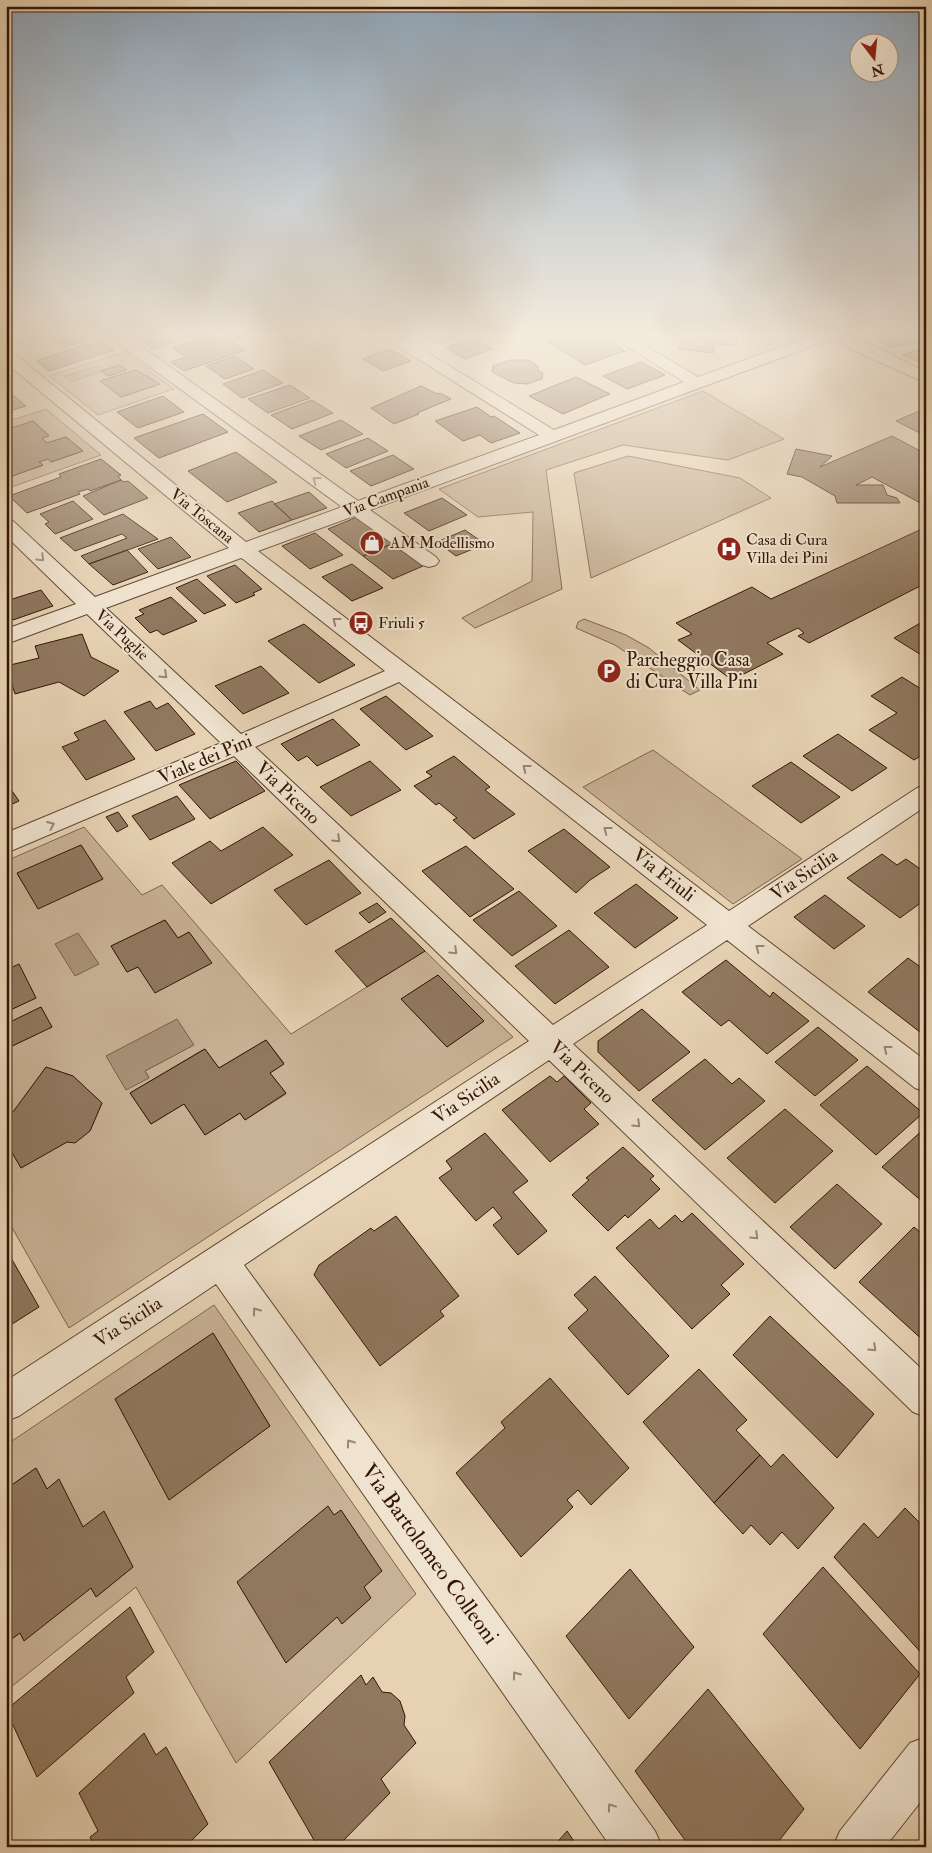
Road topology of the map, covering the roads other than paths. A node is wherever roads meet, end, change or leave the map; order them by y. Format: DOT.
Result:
graph roads {
  1 [pos="89,423"];
  2 [pos="237,423"];
  3 [pos="532,423"];
  4 [pos="586,423"];
  5 [pos="552,436"];
  6 [pos="355,508"];
  7 [pos="6,524"];
  8 [pos="243,550"];
  9 [pos="430,561"];
  10 [pos="90,606"];
  11 [pos="6,637"];
  12 [pos="402,672"];
  13 [pos="238,745"];
  14 [pos="926,794"];
  15 [pos="6,844"];
  16 [pos="729,924"];
  17 [pos="551,1042"];
  18 [pos="926,1079"];
  19 [pos="220,1261"];
  20 [pos="926,1398"];
  21 [pos="6,1402"];
  22 [pos="926,1759"];
  23 [pos="639,1847"];
  24 [pos="856,1847"];
  1 -- 8 [label="street, Via Toscana"];
  6 -- 2 [label="street, one-way"];
  3 -- 5 [label="street"];
  4 -- 5 [label="street, Via Campania"];
  5 -- 6 [label="street, Via Campania"];
  6 -- 8 [label="street, Via Campania"];
  6 -- 9 [label="street"];
  7 -- 10 [label="street, Via Puglie, one-way"];
  8 -- 10 [label="street, Via Campania"];
  12 -- 8 [label="street, Via Toscana, one-way"];
  10 -- 11 [label="street, Via Campania"];
  10 -- 13 [label="street, Via Puglie, one-way"];
  12 -- 13 [label="street, Viale dei Pini"];
  16 -- 12 [label="street, Via Friuli, one-way"];
  15 -- 13 [label="street, Viale dei Pini, one-way"];
  13 -- 17 [label="street, Via Piceno, one-way"];
  14 -- 16 [label="street, Via Sicilia"];
  16 -- 17 [label="street, Via Sicilia"];
  18 -- 16 [label="street, Via Friuli, one-way"];
  17 -- 19 [label="street, Via Sicilia"];
  17 -- 20 [label="street, Via Piceno, one-way"];
  19 -- 21 [label="street, Via Sicilia"];
  23 -- 19 [label="street, Via Bartolomeo Colleoni, one-way"];
  22 -- 24 [label="street"];
}
